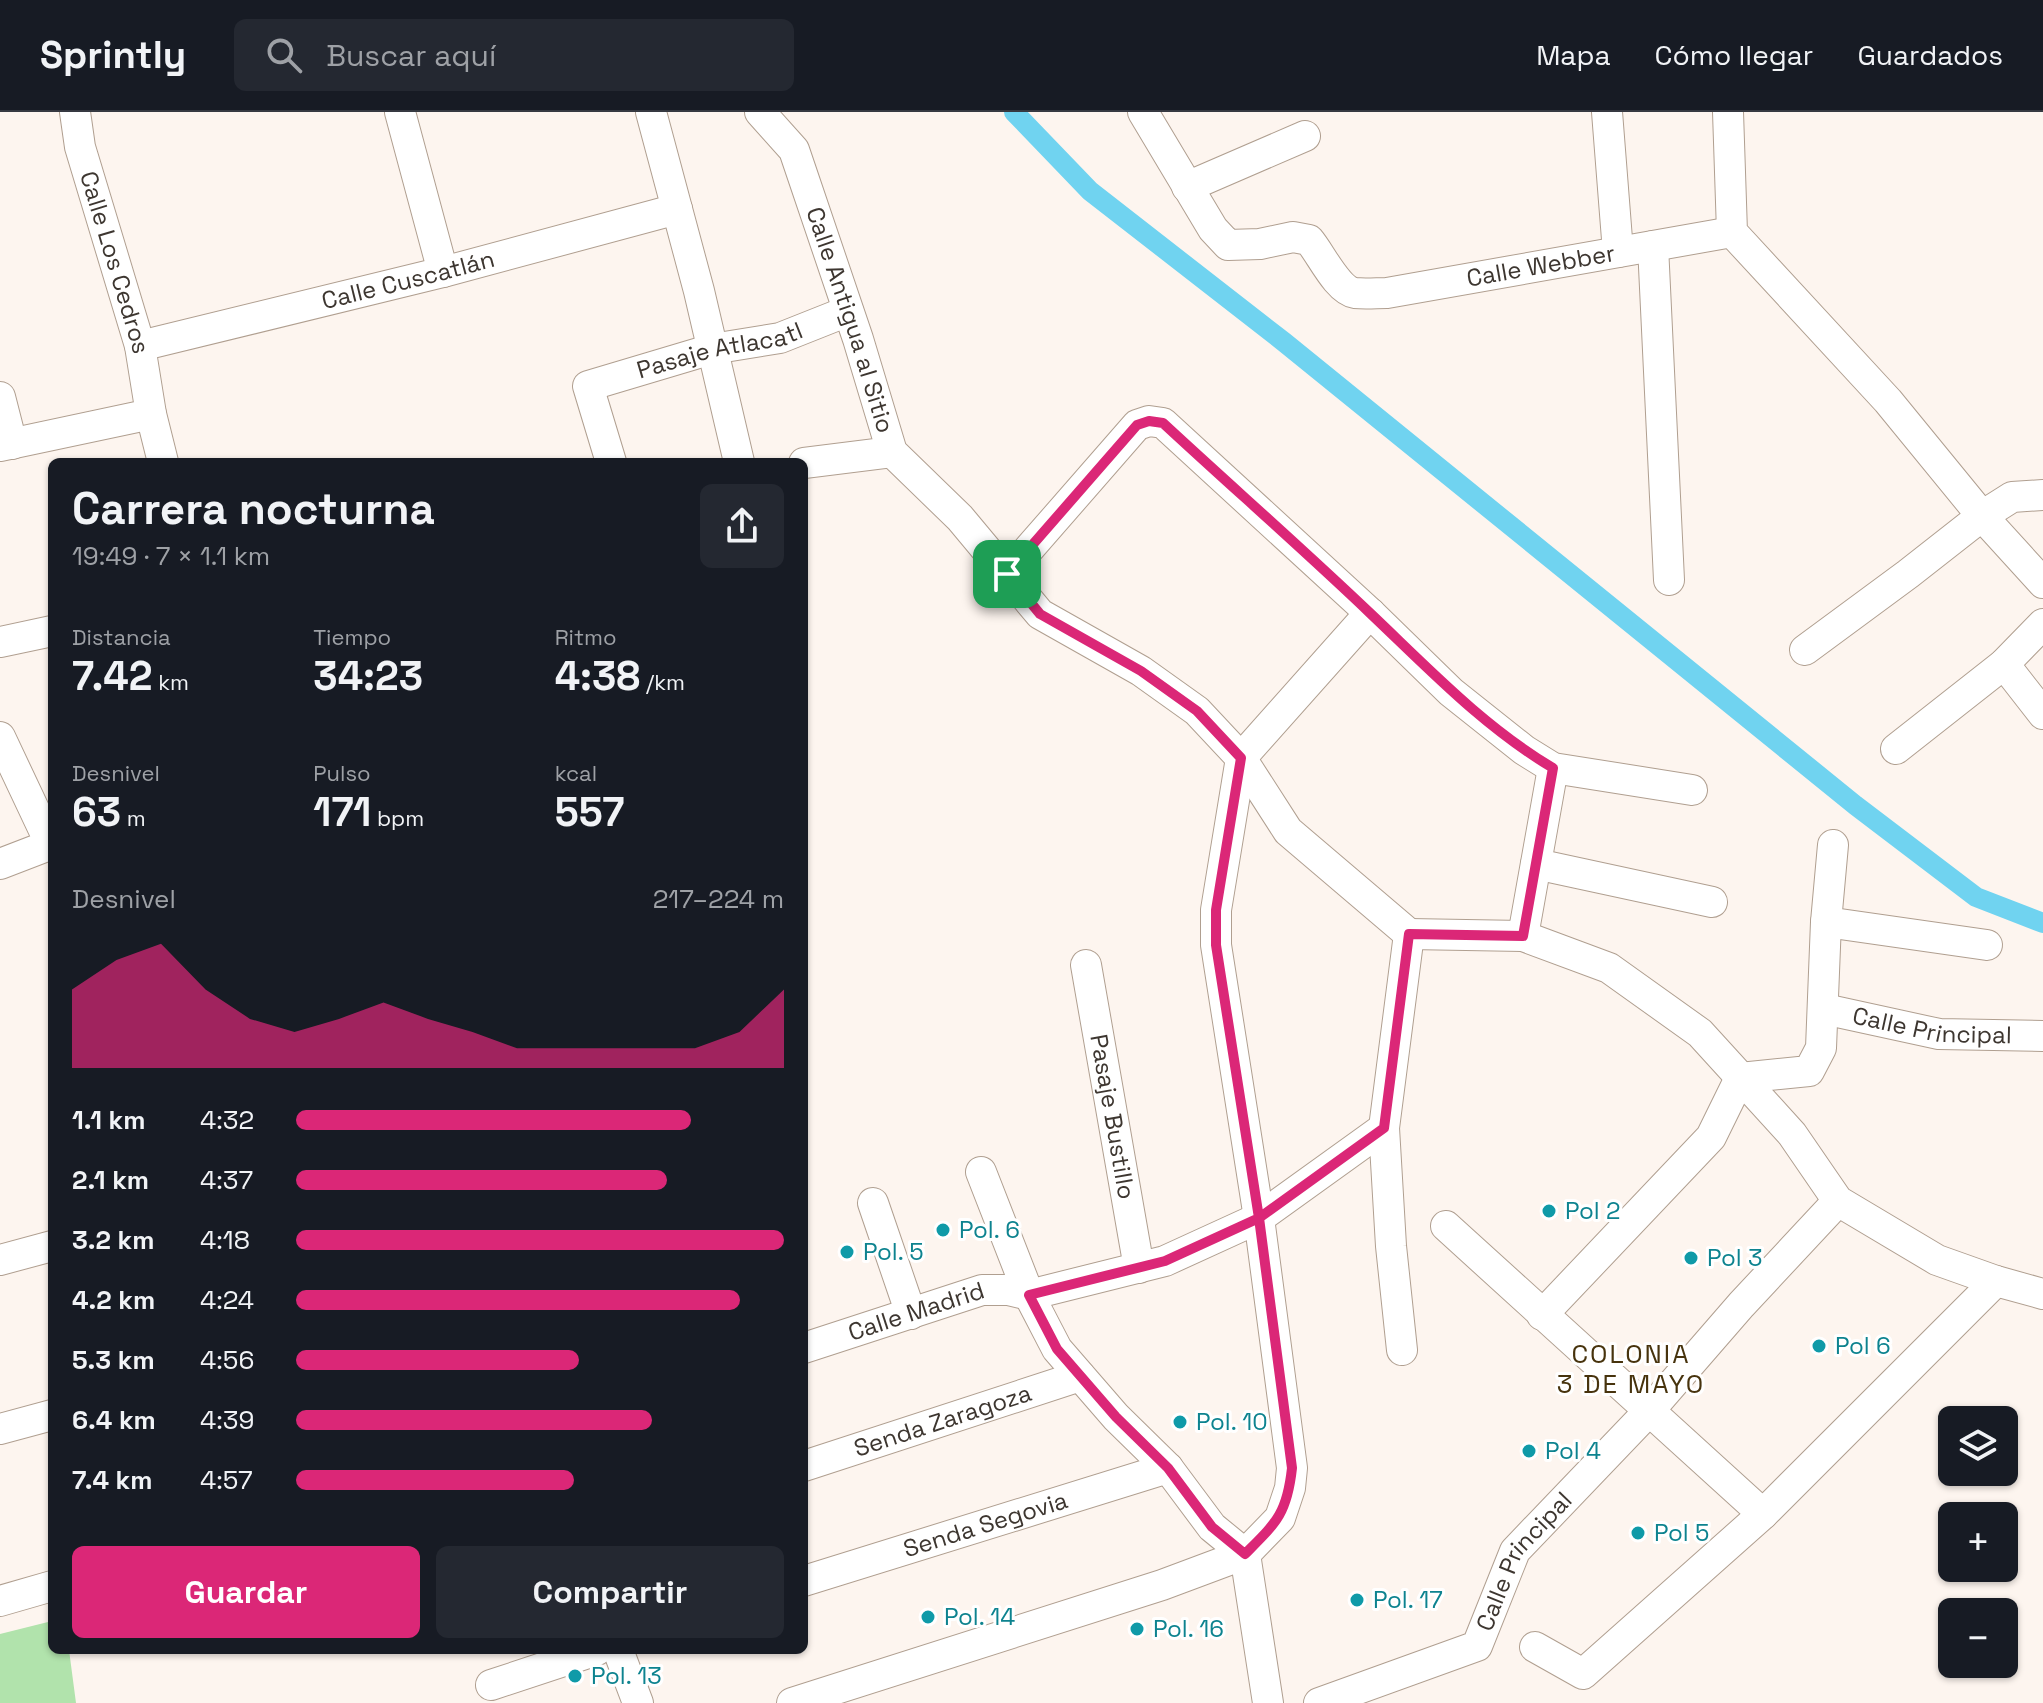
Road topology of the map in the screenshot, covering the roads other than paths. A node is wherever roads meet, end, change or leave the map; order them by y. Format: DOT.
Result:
graph roads {
  1 [pos="75,112"];
  2 [pos="400,112"];
  3 [pos="651,112"];
  4 [pos="760,112"];
  5 [pos="1143,112"];
  6 [pos="1607,112"];
  7 [pos="1728,112"];
  8 [pos="1305,136"];
  9 [pos="1187,187"];
  10 [pos="677,209"];
  11 [pos="1732,232"];
  12 [pos="1653,246"];
  13 [pos="1618,252"];
  14 [pos="443,272"];
  15 [pos="848,311"];
  16 [pos="140,346"];
  17 [pos="712,349"];
  18 [pos="0,397"];
  19 [pos="151,414"];
  20 [pos="6,445"];
  21 [pos="892,452"];
  22 [pos="162,458"];
  23 [pos="610,458"];
  24 [pos="738,458"];
  25 [pos="808,462"];
  26 [pos="2043,495"];
  27 [pos="1982,516"];
  28 [pos="1007,574"];
  29 [pos="1669,580"];
  30 [pos="2043,583"];
  31 [pos="1370,613"];
  32 [pos="2043,624"];
  33 [pos="48,632"];
  34 [pos="0,642"];
  35 [pos="1805,650"];
  36 [pos="2004,664"];
  37 [pos="2043,714"];
  38 [pos="0,737"];
  39 [pos="1896,749"];
  40 [pos="1241,758"];
  41 [pos="1553,768"];
  42 [pos="1692,790"];
  43 [pos="43,808"];
  44 [pos="48,830"];
  45 [pos="48,845"];
  46 [pos="1833,845"];
  47 [pos="0,864"];
  48 [pos="1536,864"];
  49 [pos="1712,902"];
  50 [pos="1826,922"];
  51 [pos="1409,934"];
  52 [pos="1523,936"];
  53 [pos="1987,945"];
  54 [pos="1086,965"];
  55 [pos="1824,1009"];
  56 [pos="2043,1036"];
  57 [pos="1740,1078"];
  58 [pos="1384,1128"];
  59 [pos="981,1172"];
  60 [pos="1838,1201"];
  61 [pos="873,1203"];
  62 [pos="1259,1218"];
  63 [pos="1446,1226"];
  64 [pos="48,1247"];
  65 [pos="0,1260"];
  66 [pos="1139,1268"];
  67 [pos="1996,1281"];
  68 [pos="2043,1294"];
  69 [pos="1029,1295"];
  70 [pos="911,1314"];
  71 [pos="1542,1315"];
  72 [pos="808,1342"];
  73 [pos="1402,1350"];
  74 [pos="1080,1376"];
  75 [pos="1649,1411"];
  76 [pos="48,1416"];
  77 [pos="0,1429"];
  78 [pos="808,1465"];
  79 [pos="1168,1468"];
  80 [pos="1763,1514"];
  81 [pos="1245,1554"];
  82 [pos="808,1580"];
  83 [pos="48,1587"];
  84 [pos="0,1601"];
  85 [pos="1535,1647"];
  86 [pos="585,1654"];
  87 [pos="620,1654"];
  88 [pos="491,1685"];
  89 [pos="638,1703"];
  90 [pos="792,1703"];
  91 [pos="1268,1703"];
  92 [pos="1319,1703"];
  1 -- 16 [label="street, Calle Los Cedros"];
  2 -- 14 [label="street"];
  3 -- 10 [label="street"];
  4 -- 15 [label="street, Calle Antigua al Sitio"];
  5 -- 9 [label="street"];
  6 -- 13 [label="street"];
  7 -- 11 [label="street"];
  8 -- 9 [label="street"];
  9 -- 13 [label="street, Calle Webber"];
  10 -- 14 [label="street, Calle Cuscatlán"];
  10 -- 17 [label="street"];
  11 -- 12 [label="street, Calle Webber"];
  11 -- 27 [label="street"];
  12 -- 13 [label="street, Calle Webber"];
  12 -- 29 [label="street"];
  14 -- 16 [label="street, Calle Cuscatlán"];
  15 -- 17 [label="street, Pasaje Atlacatl"];
  15 -- 21 [label="street, Calle Antigua al Sitio"];
  16 -- 19 [label="street, Calle Los Cedros"];
  17 -- 23 [label="street, Pasaje Atlacatl"];
  17 -- 24 [label="street"];
  18 -- 20 [label="street"];
  19 -- 20 [label="street"];
  19 -- 22 [label="street, Calle Los Cedros"];
  21 -- 25 [label="street"];
  21 -- 28 [label="street, Calle Antigua al Sitio"];
  26 -- 27 [label="street"];
  27 -- 30 [label="street"];
  27 -- 35 [label="street"];
  28 -- 31 [label="street"];
  28 -- 40 [label="street, Calle Antigua al Sitio"];
  31 -- 40 [label="street"];
  31 -- 41 [label="street"];
  32 -- 36 [label="street"];
  33 -- 34 [label="street"];
  36 -- 37 [label="street"];
  36 -- 39 [label="street"];
  38 -- 43 [label="street"];
  40 -- 51 [label="street, Calle Antigua al Sitio"];
  40 -- 62 [label="street"];
  41 -- 42 [label="street"];
  41 -- 48 [label="street"];
  43 -- 44 [label="street"];
  45 -- 47 [label="street"];
  46 -- 50 [label="street"];
  48 -- 49 [label="street"];
  48 -- 52 [label="street"];
  50 -- 53 [label="street"];
  50 -- 55 [label="street"];
  51 -- 52 [label="street"];
  51 -- 58 [label="street"];
  52 -- 57 [label="street"];
  54 -- 66 [label="street, Pasaje Bustillo"];
  55 -- 56 [label="street, Calle Principal"];
  55 -- 57 [label="street"];
  57 -- 60 [label="street"];
  57 -- 71 [label="street"];
  58 -- 62 [label="street"];
  58 -- 73 [label="street"];
  59 -- 69 [label="street"];
  60 -- 67 [label="street"];
  60 -- 75 [label="street, Calle Principal"];
  61 -- 70 [label="street"];
  62 -- 66 [label="street"];
  62 -- 81 [label="street"];
  63 -- 71 [label="street"];
  64 -- 65 [label="street"];
  66 -- 69 [label="street"];
  67 -- 68 [label="street"];
  67 -- 80 [label="street"];
  69 -- 70 [label="street, Calle Madrid"];
  69 -- 74 [label="street"];
  70 -- 72 [label="street, Calle Madrid"];
  71 -- 75 [label="street"];
  74 -- 78 [label="street, Senda Zaragoza"];
  74 -- 79 [label="street"];
  75 -- 80 [label="street"];
  75 -- 92 [label="street, Calle Principal"];
  76 -- 77 [label="street"];
  79 -- 81 [label="street"];
  79 -- 82 [label="street, Senda Segovia"];
  80 -- 85 [label="street"];
  81 -- 90 [label="street"];
  81 -- 91 [label="street"];
  83 -- 84 [label="street"];
  86 -- 88 [label="street"];
  87 -- 89 [label="street"];
}
